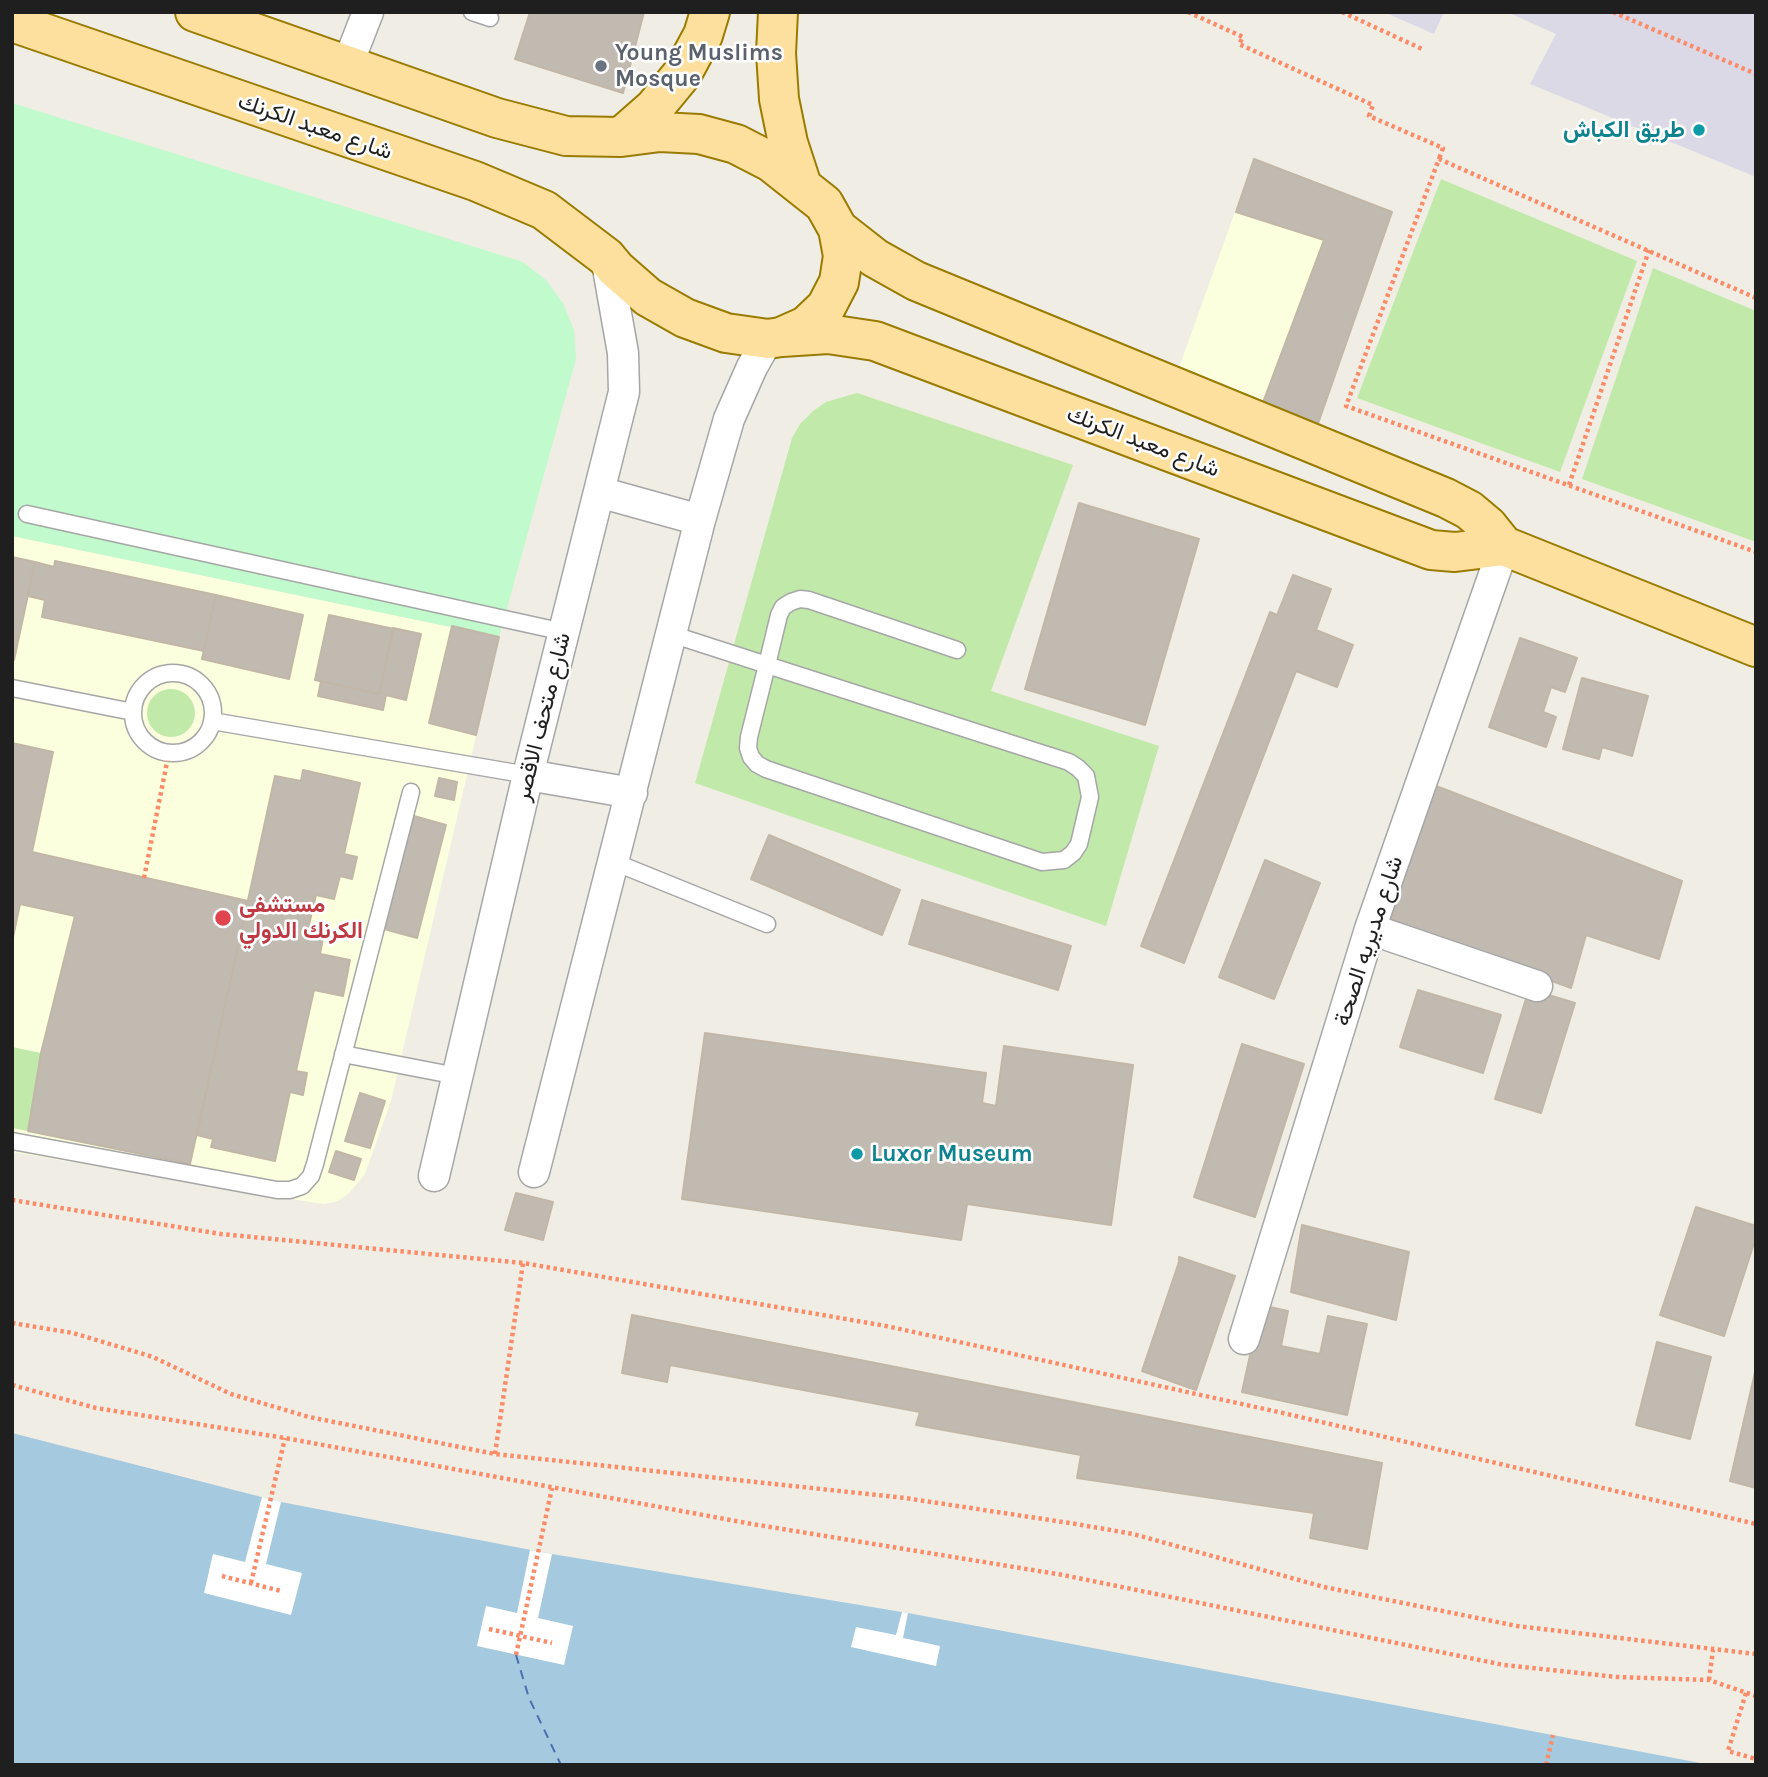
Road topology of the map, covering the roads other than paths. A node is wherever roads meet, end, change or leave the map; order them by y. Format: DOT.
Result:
graph roads {
  1 [pos="195,12"];
  2 [pos="368,12"];
  3 [pos="472,12"];
  4 [pos="710,12"];
  5 [pos="778,12"];
  6 [pos="490,18"];
  7 [pos="12,22"];
  8 [pos="347,66"];
  9 [pos="621,137"];
  10 [pos="802,186"];
  11 [pos="838,229"];
  12 [pos="606,257"];
  13 [pos="775,338"];
  14 [pos="598,492"];
  15 [pos="27,514"];
  16 [pos="700,520"];
  17 [pos="1504,546"];
  18 [pos="564,632"];
  19 [pos="671,634"];
  20 [pos="1756,647"];
  21 [pos="957,650"];
  22 [pos="767,665"];
  23 [pos="12,688"];
  24 [pos="134,712"];
  25 [pos="212,721"];
  26 [pos="528,775"];
  27 [pos="411,792"];
  28 [pos="632,793"];
  29 [pos="614,862"];
  30 [pos="767,924"];
  31 [pos="1370,929"];
  32 [pos="1536,986"];
  33 [pos="343,1054"];
  34 [pos="457,1076"];
  35 [pos="12,1141"];
  36 [pos="534,1172"];
  37 [pos="434,1177"];
  38 [pos="1244,1339"];
  1 -- 8 [label="main road"];
  2 -- 8 [label="street"];
  3 -- 6 [label="lane"];
  4 -- 9 [label="main road"];
  5 -- 10 [label="main road"];
  7 -- 12 [label="main road, شارع معبد الكرنك"];
  8 -- 9 [label="main road"];
  9 -- 10 [label="main road"];
  10 -- 11 [label="main road"];
  11 -- 13 [label="main road"];
  11 -- 17 [label="main road, شارع معبد الكرنك"];
  12 -- 13 [label="main road, شارع معبد الكرنك"];
  12 -- 14 [label="street, شارع متحف الاقصر"];
  13 -- 16 [label="street"];
  13 -- 17 [label="main road, شارع معبد الكرنك"];
  14 -- 16 [label="street"];
  14 -- 18 [label="street, شارع متحف الاقصر"];
  15 -- 18 [label="lane"];
  16 -- 19 [label="street"];
  17 -- 20 [label="main road, شارع معبد الكرنك"];
  17 -- 31 [label="street, شارع مديريه الصحة"];
  18 -- 26 [label="street, شارع متحف الاقصر"];
  19 -- 22 [label="lane"];
  19 -- 28 [label="street"];
  21 -- 22 [label="lane"];
  22 -- 22 [label="lane"];
  23 -- 24 [label="lane"];
  24 -- 25 [label="lane"];
  24 -- 25 [label="lane"];
  25 -- 26 [label="lane"];
  26 -- 28 [label="street"];
  26 -- 34 [label="street, شارع متحف الاقصر"];
  27 -- 33 [label="lane"];
  28 -- 29 [label="street"];
  29 -- 30 [label="lane"];
  29 -- 36 [label="street"];
  31 -- 32 [label="street"];
  31 -- 38 [label="street, شارع مديريه الصحة"];
  33 -- 34 [label="lane"];
  33 -- 35 [label="lane"];
  34 -- 37 [label="street, شارع متحف الاقصر"];
}
